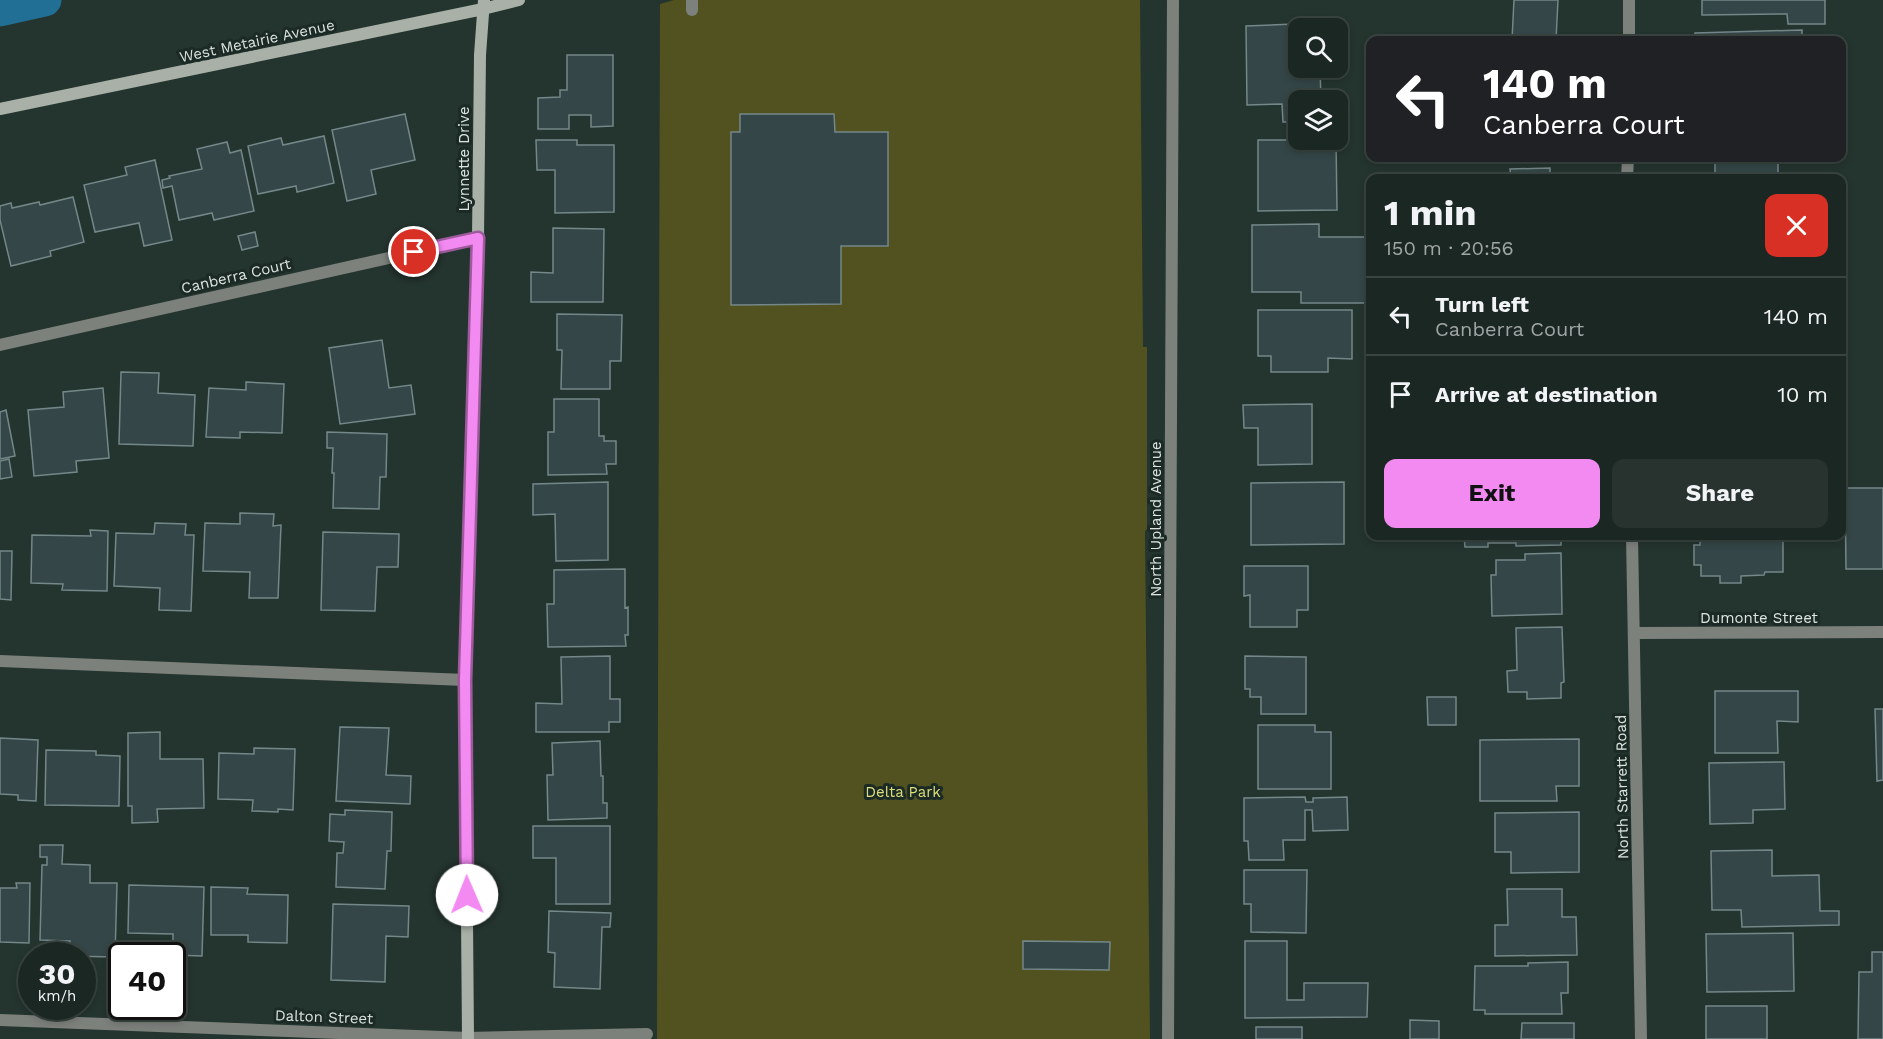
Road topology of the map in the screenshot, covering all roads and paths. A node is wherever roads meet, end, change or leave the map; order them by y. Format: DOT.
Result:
graph roads {
  1 [pos="519,0"];
  2 [pos="1173,0"];
  3 [pos="1629,0"];
  4 [pos="484,5"];
  5 [pos="1629,36"];
  6 [pos="0,109"];
  7 [pos="478,238"];
  8 [pos="0,345"];
  9 [pos="1632,540"];
  10 [pos="1883,632"];
  11 [pos="1635,633"];
  12 [pos="0,661"];
  13 [pos="465,680"];
  14 [pos="0,1020"];
  15 [pos="647,1034"];
  16 [pos="468,1038"];
  17 [pos="1168,1039"];
  18 [pos="1641,1039"];
  1 -- 4 [label="street, West Metairie Avenue"];
  2 -- 17 [label="street, North Upland Avenue"];
  3 -- 5 [label="street"];
  4 -- 6 [label="street, West Metairie Avenue"];
  4 -- 7 [label="street, Lynnette Drive"];
  7 -- 8 [label="street, Canberra Court"];
  7 -- 13 [label="street, Lynnette Drive"];
  9 -- 11 [label="street, North Starrett Road"];
  10 -- 11 [label="street, Dumonte Street"];
  11 -- 18 [label="street, North Starrett Road"];
  12 -- 13 [label="street"];
  13 -- 16 [label="street, Lynnette Drive"];
  14 -- 16 [label="street, Dalton Street"];
  15 -- 16 [label="street, Dalton Street"];
}
